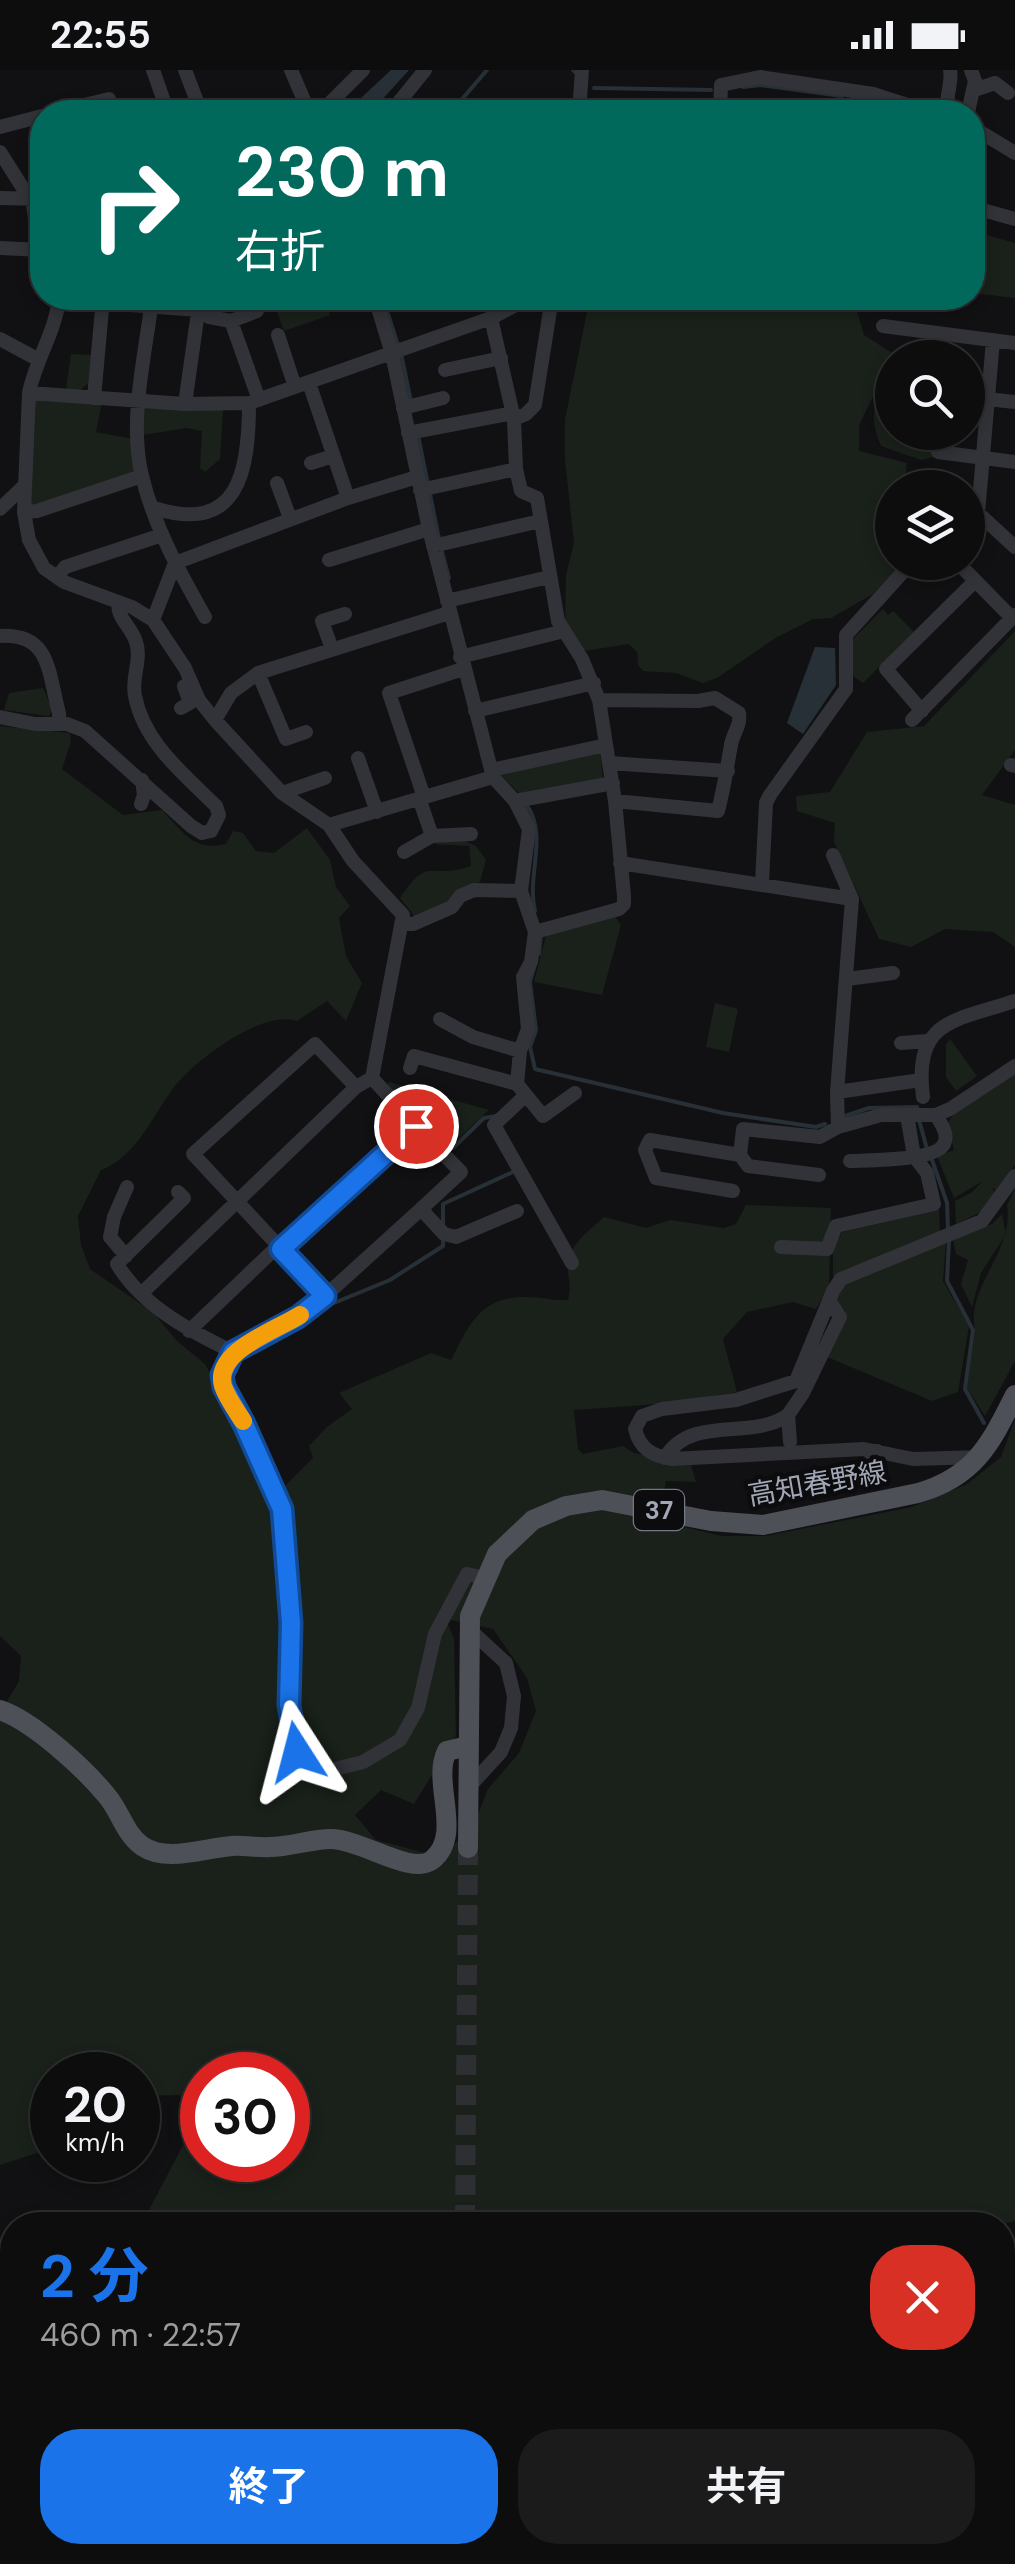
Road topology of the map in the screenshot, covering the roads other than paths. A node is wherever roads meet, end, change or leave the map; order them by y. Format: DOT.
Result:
graph roads {
  1 [pos="153,70"];
  2 [pos="185,70"];
  3 [pos="291,70"];
  4 [pos="364,70"];
  5 [pos="425,70"];
  6 [pos="582,70"];
  7 [pos="950,70"];
  8 [pos="971,70"];
  9 [pos="974,90"];
  10 [pos="1008,93"];
  11 [pos="109,99"];
  12 [pos="105,100"];
  13 [pos="164,100"];
  14 [pos="197,100"];
  15 [pos="304,100"];
  16 [pos="333,100"];
  17 [pos="401,100"];
  18 [pos="579,100"];
  19 [pos="720,100"];
  20 [pos="892,100"];
  21 [pos="948,100"];
  22 [pos="971,100"];
  23 [pos="30,119"];
  24 [pos="0,126"];
  25 [pos="985,136"];
  26 [pos="0,152"];
  27 [pos="1015,153"];
  28 [pos="30,194"];
  29 [pos="0,198"];
  30 [pos="30,201"];
  31 [pos="985,211"];
  32 [pos="1015,219"];
  33 [pos="30,246"];
  34 [pos="0,248"];
  35 [pos="58,310"];
  36 [pos="102,310"];
  37 [pos="150,310"];
  38 [pos="198,310"];
  39 [pos="203,310"];
  40 [pos="256,310"];
  41 [pos="379,310"];
  42 [pos="504,310"];
  43 [pos="550,310"];
  44 [pos="490,318"];
  45 [pos="230,321"];
  46 [pos="883,326"];
  47 [pos="278,335"];
  48 [pos="0,339"];
  49 [pos="993,340"];
  50 [pos="1015,343"];
  51 [pos="397,352"];
  52 [pos="501,358"];
  53 [pos="39,360"];
  54 [pos="446,370"];
  55 [pos="302,385"];
  56 [pos="29,394"];
  57 [pos="94,398"];
  58 [pos="443,398"];
  59 [pos="985,399"];
  60 [pos="988,399"];
  61 [pos="139,401"];
  62 [pos="254,402"];
  63 [pos="1015,402"];
  64 [pos="186,404"];
  65 [pos="403,408"];
  66 [pos="514,416"];
  67 [pos="408,434"];
  68 [pos="938,452"];
  69 [pos="334,456"];
  70 [pos="982,457"];
  71 [pos="1015,462"];
  72 [pos="311,463"];
  73 [pos="516,469"];
  74 [pos="980,470"];
  75 [pos="142,476"];
  76 [pos="277,482"];
  77 [pos="418,484"];
  78 [pos="24,485"];
  79 [pos="348,498"];
  80 [pos="154,508"];
  81 [pos="0,509"];
  82 [pos="24,512"];
  83 [pos="290,518"];
  84 [pos="540,521"];
  85 [pos="985,523"];
  86 [pos="428,530"];
  87 [pos="162,535"];
  88 [pos="433,546"];
  89 [pos="1014,546"];
  90 [pos="329,560"];
  91 [pos="175,564"];
  92 [pos="57,577"];
  93 [pos="549,577"];
  94 [pos="896,580"];
  95 [pos="974,582"];
  96 [pos="119,602"];
  97 [pos="448,607"];
  98 [pos="346,614"];
  99 [pos="205,617"];
  100 [pos="1014,617"];
  101 [pos="153,620"];
  102 [pos="564,631"];
  103 [pos="0,636"];
  104 [pos="332,649"];
  105 [pos="462,663"];
  106 [pos="258,673"];
  107 [pos="187,674"];
  108 [pos="594,683"];
  109 [pos="599,700"];
  110 [pos="181,708"];
  111 [pos="482,709"];
  112 [pos="0,717"];
  113 [pos="215,720"];
  114 [pos="59,724"];
  115 [pos="306,732"];
  116 [pos="606,746"];
  117 [pos="358,757"];
  118 [pos="609,764"];
  119 [pos="495,771"];
  120 [pos="728,771"];
  121 [pos="325,778"];
  122 [pos="142,779"];
  123 [pos="612,783"];
  124 [pos="282,793"];
  125 [pos="422,798"];
  126 [pos="521,800"];
  127 [pos="616,800"];
  128 [pos="140,804"];
  129 [pos="377,812"];
  130 [pos="329,825"];
  131 [pos="471,834"];
  132 [pos="432,836"];
  133 [pos="404,852"];
  134 [pos="833,856"];
  135 [pos="620,864"];
  136 [pos="762,883"];
  137 [pos="520,891"];
  138 [pos="852,899"];
  139 [pos="402,924"];
  140 [pos="535,932"];
  141 [pos="893,974"];
  142 [pos="846,979"];
  143 [pos="1015,1001"];
  144 [pos="440,1019"];
  145 [pos="927,1041"];
  146 [pos="900,1043"];
  147 [pos="520,1050"];
  148 [pos="1015,1066"];
  149 [pos="410,1068"];
  150 [pos="372,1078"];
  151 [pos="921,1080"];
  152 [pos="356,1087"];
  153 [pos="521,1089"];
  154 [pos="836,1092"];
  155 [pos="575,1093"];
  156 [pos="923,1097"];
  157 [pos="936,1114"];
  158 [pos="908,1115"];
  159 [pos="416,1126"];
  160 [pos="838,1127"];
  161 [pos="740,1155"];
  162 [pos="919,1156"];
  163 [pos="850,1161"];
  164 [pos="819,1174"];
  165 [pos="1015,1176"];
  166 [pos="127,1187"];
  167 [pos="733,1191"];
  168 [pos="178,1192"];
  169 [pos="237,1202"];
  170 [pos="420,1209"];
  171 [pos="517,1211"];
  172 [pos="781,1247"];
  173 [pos="280,1248"];
  174 [pos="126,1256"];
  175 [pos="572,1263"];
  176 [pos="142,1293"];
  177 [pos="325,1296"];
  178 [pos="829,1300"];
  179 [pos="189,1331"];
  180 [pos="233,1352"];
  181 [pos="1015,1395"];
  182 [pos="788,1414"];
  183 [pos="790,1442"];
  184 [pos="876,1452"];
  185 [pos="980,1457"];
  186 [pos="665,1458"];
  187 [pos="798,1480"];
  188 [pos="485,1578"];
  189 [pos="469,1629"];
  190 [pos="0,1710"];
  191 [pos="468,1746"];
  192 [pos="468,1788"];
  193 [pos="468,1848"];
  1 -- 13 [label="street"];
  2 -- 14 [label="street"];
  3 -- 15 [label="street"];
  4 -- 16 [label="street"];
  5 -- 17 [label="street"];
  6 -- 18 [label="street"];
  7 -- 21 [label="street"];
  8 -- 9 [label="street"];
  9 -- 10 [label="street"];
  9 -- 22 [label="street"];
  11 -- 12 [label="street"];
  19 -- 20 [label="street"];
  23 -- 24 [label="street"];
  25 -- 27 [label="street"];
  26 -- 28 [label="street"];
  29 -- 30 [label="street"];
  31 -- 32 [label="street"];
  33 -- 34 [label="street"];
  35 -- 53 [label="street"];
  36 -- 57 [label="street"];
  37 -- 61 [label="street"];
  38 -- 64 [label="street"];
  39 -- 45 [label="street"];
  40 -- 45 [label="street"];
  41 -- 51 [label="street"];
  42 -- 44 [label="street"];
  43 -- 66 [label="street"];
  44 -- 51 [label="street"];
  44 -- 52 [label="street"];
  45 -- 62 [label="street"];
  46 -- 49 [label="street"];
  47 -- 55 [label="street"];
  48 -- 53 [label="street"];
  49 -- 50 [label="street"];
  49 -- 60 [label="street"];
  51 -- 55 [label="street"];
  51 -- 65 [label="street"];
  52 -- 54 [label="street"];
  52 -- 66 [label="street"];
  53 -- 56 [label="street"];
  55 -- 62 [label="street"];
  55 -- 69 [label="street"];
  56 -- 57 [label="street"];
  56 -- 78 [label="street"];
  57 -- 61 [label="street"];
  58 -- 65 [label="street"];
  59 -- 60 [label="street"];
  60 -- 63 [label="street"];
  60 -- 70 [label="street"];
  61 -- 64 [label="street"];
  61 -- 75 [label="street"];
  62 -- 64 [label="street"];
  62 -- 80 [label="street"];
  65 -- 67 [label="street"];
  66 -- 67 [label="street"];
  66 -- 73 [label="street"];
  67 -- 77 [label="street"];
  68 -- 70 [label="street"];
  69 -- 72 [label="street"];
  69 -- 79 [label="street"];
  70 -- 71 [label="street"];
  70 -- 74 [label="street"];
  73 -- 77 [label="street"];
  73 -- 84 [label="street"];
  75 -- 80 [label="street"];
  75 -- 82 [label="street"];
  76 -- 83 [label="street"];
  77 -- 79 [label="street"];
  77 -- 86 [label="street"];
  78 -- 81 [label="street"];
  78 -- 82 [label="street"];
  79 -- 83 [label="street"];
  80 -- 87 [label="street"];
  82 -- 92 [label="street"];
  83 -- 91 [label="street"];
  84 -- 88 [label="street"];
  84 -- 93 [label="street"];
  85 -- 89 [label="street"];
  86 -- 88 [label="street"];
  86 -- 90 [label="street"];
  87 -- 91 [label="street"];
  87 -- 92 [label="street"];
  88 -- 97 [label="street"];
  91 -- 99 [label="street"];
  91 -- 101 [label="street"];
  92 -- 96 [label="street"];
  93 -- 97 [label="street"];
  93 -- 102 [label="street"];
  94 -- 136 [label="street"];
  95 -- 100 [label="street"];
  95 -- 100 [label="street"];
  96 -- 101 [label="street"];
  96 -- 122 [label="street"];
  97 -- 104 [label="street"];
  97 -- 105 [label="street"];
  98 -- 104 [label="street"];
  101 -- 107 [label="street"];
  102 -- 105 [label="street"];
  102 -- 108 [label="street"];
  103 -- 114 [label="street"];
  104 -- 106 [label="street"];
  105 -- 111 [label="street"];
  105 -- 125 [label="street"];
  106 -- 113 [label="street"];
  106 -- 115 [label="street"];
  107 -- 110 [label="street"];
  107 -- 113 [label="street"];
  108 -- 109 [label="street"];
  108 -- 111 [label="street"];
  109 -- 116 [label="street"];
  109 -- 120 [label="street"];
  111 -- 119 [label="street"];
  112 -- 114 [label="street"];
  113 -- 124 [label="street"];
  114 -- 122 [label="street"];
  116 -- 118 [label="street"];
  116 -- 119 [label="street"];
  117 -- 129 [label="street"];
  118 -- 120 [label="street"];
  118 -- 123 [label="street"];
  119 -- 125 [label="street"];
  119 -- 126 [label="street"];
  120 -- 127 [label="street"];
  121 -- 124 [label="street"];
  122 -- 128 [label="street"];
  123 -- 126 [label="street"];
  123 -- 127 [label="street"];
  124 -- 130 [label="street"];
  125 -- 129 [label="street"];
  125 -- 132 [label="street"];
  126 -- 137 [label="street"];
  127 -- 135 [label="street"];
  129 -- 130 [label="street"];
  130 -- 139 [label="street"];
  131 -- 132 [label="street"];
  132 -- 133 [label="street"];
  134 -- 138 [label="street"];
  135 -- 136 [label="street"];
  135 -- 140 [label="street"];
  136 -- 138 [label="street"];
  137 -- 139 [label="street"];
  137 -- 140 [label="street"];
  138 -- 142 [label="street"];
  139 -- 150 [label="street"];
  140 -- 147 [label="street"];
  141 -- 142 [label="street"];
  142 -- 154 [label="street"];
  143 -- 145 [label="street"];
  144 -- 147 [label="street"];
  145 -- 146 [label="street"];
  145 -- 151 [label="street"];
  147 -- 153 [label="street"];
  148 -- 157 [label="street"];
  149 -- 153 [label="street"];
  150 -- 152 [label="street"];
  150 -- 159 [label="street"];
  151 -- 154 [label="street"];
  151 -- 156 [label="street"];
  152 -- 169 [label="street"];
  152 -- 169 [label="street"];
  153 -- 155 [label="street"];
  153 -- 175 [label="street"];
  154 -- 160 [label="street"];
  157 -- 158 [label="street"];
  157 -- 162 [label="street"];
  158 -- 160 [label="street"];
  158 -- 162 [label="street"];
  159 -- 170 [label="street"];
  159 -- 173 [label="street"];
  160 -- 161 [label="street"];
  161 -- 164 [label="street"];
  161 -- 167 [label="street"];
  162 -- 163 [label="street"];
  162 -- 172 [label="street"];
  165 -- 178 [label="street"];
  166 -- 174 [label="street"];
  168 -- 174 [label="street"];
  169 -- 173 [label="street"];
  169 -- 176 [label="street"];
  170 -- 171 [label="street"];
  170 -- 177 [label="street"];
  173 -- 177 [label="street"];
  173 -- 179 [label="street"];
  174 -- 176 [label="street"];
  176 -- 179 [label="street"];
  177 -- 180 [label="street"];
  178 -- 182 [label="street"];
  178 -- 186 [label="street"];
  179 -- 180 [label="street"];
  180 -- 188 [label="street"];
  181 -- 185 [label="main road, 高知春野線 / 37"];
  182 -- 183 [label="street"];
  182 -- 186 [label="street"];
  184 -- 185 [label="street"];
  184 -- 186 [label="street"];
  184 -- 187 [label="street"];
  185 -- 188 [label="main road, 高知春野線 / 37"];
  188 -- 189 [label="main road, 高知春野線 / 37"];
  189 -- 191 [label="main road, 高知春野線 / 37"];
  189 -- 192 [label="street"];
  190 -- 191 [label="main road"];
  191 -- 192 [label="main road, 高知春野線 / 37"];
  192 -- 193 [label="main road, 高知春野線 / 37"];
}
